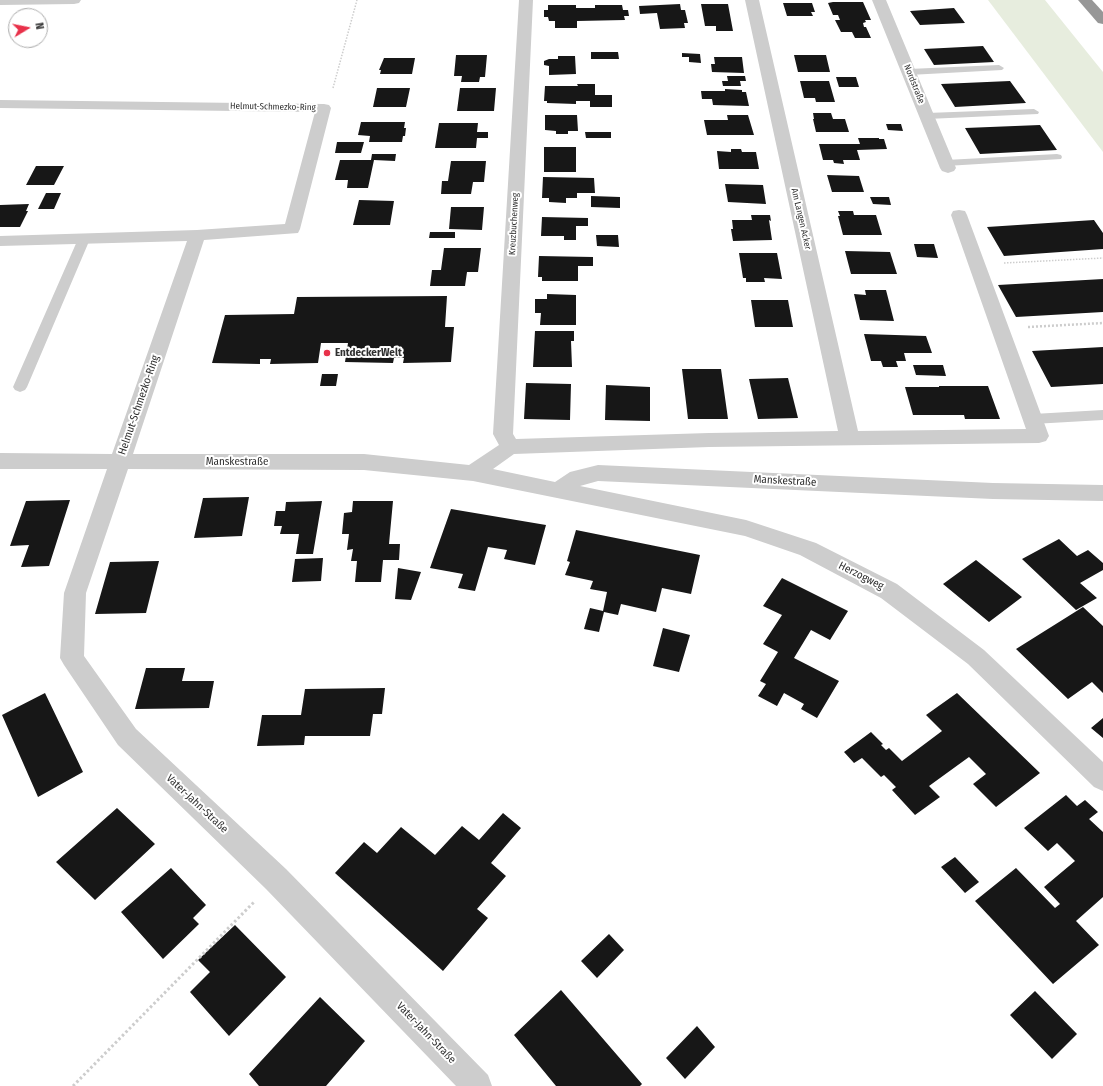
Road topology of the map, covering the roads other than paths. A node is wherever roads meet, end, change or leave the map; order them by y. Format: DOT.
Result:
graph roads {
  1 [pos="74,0"];
  2 [pos="526,0"];
  3 [pos="752,0"];
  4 [pos="880,0"];
  5 [pos="1085,0"];
  6 [pos="1098,0"];
  7 [pos="0,1"];
  8 [pos="1103,5"];
  9 [pos="1103,20"];
  10 [pos="999,68"];
  11 [pos="909,72"];
  12 [pos="0,104"];
  13 [pos="1034,112"];
  14 [pos="927,116"];
  15 [pos="1057,157"];
  16 [pos="947,166"];
  17 [pos="959,215"];
  18 [pos="196,235"];
  19 [pos="84,239"];
  20 [pos="0,241"];
  21 [pos="20,387"];
  22 [pos="1103,415"];
  23 [pos="1032,419"];
  24 [pos="850,438"];
  25 [pos="510,447"];
  26 [pos="0,461"];
  27 [pos="120,462"];
  28 [pos="473,473"];
  29 [pos="558,490"];
  30 [pos="1103,493"];
  31 [pos="1103,779"];
  32 [pos="477,1086"];
  1 -- 7 [label="street"];
  2 -- 25 [label="street, Kreuzbuchenweg"];
  3 -- 24 [label="street, Am Langen Acker"];
  4 -- 11 [label="street, Nordstraße"];
  5 -- 9 [label="highway"];
  6 -- 8 [label="highway"];
  10 -- 11 [label="lane"];
  11 -- 14 [label="street, Nordstraße"];
  12 -- 18 [label="street, Helmut-Schmezko-Ring"];
  13 -- 14 [label="lane"];
  14 -- 16 [label="street, Nordstraße"];
  15 -- 16 [label="lane"];
  17 -- 23 [label="street"];
  18 -- 19 [label="street, Helmut-Schmezko-Ring"];
  18 -- 27 [label="street, Helmut-Schmezko-Ring"];
  19 -- 20 [label="street, Helmut-Schmezko-Ring"];
  19 -- 21 [label="lane"];
  22 -- 23 [label="lane"];
  23 -- 24 [label="street"];
  24 -- 25 [label="street"];
  25 -- 28 [label="street"];
  26 -- 27 [label="street, Manskestraße"];
  27 -- 28 [label="street, Manskestraße"];
  27 -- 32 [label="street, Vater-Jahn-Straße"];
  28 -- 29 [label="street, Manskestraße"];
  29 -- 30 [label="street, Manskestraße"];
  29 -- 31 [label="street, Herzogweg"];
}
